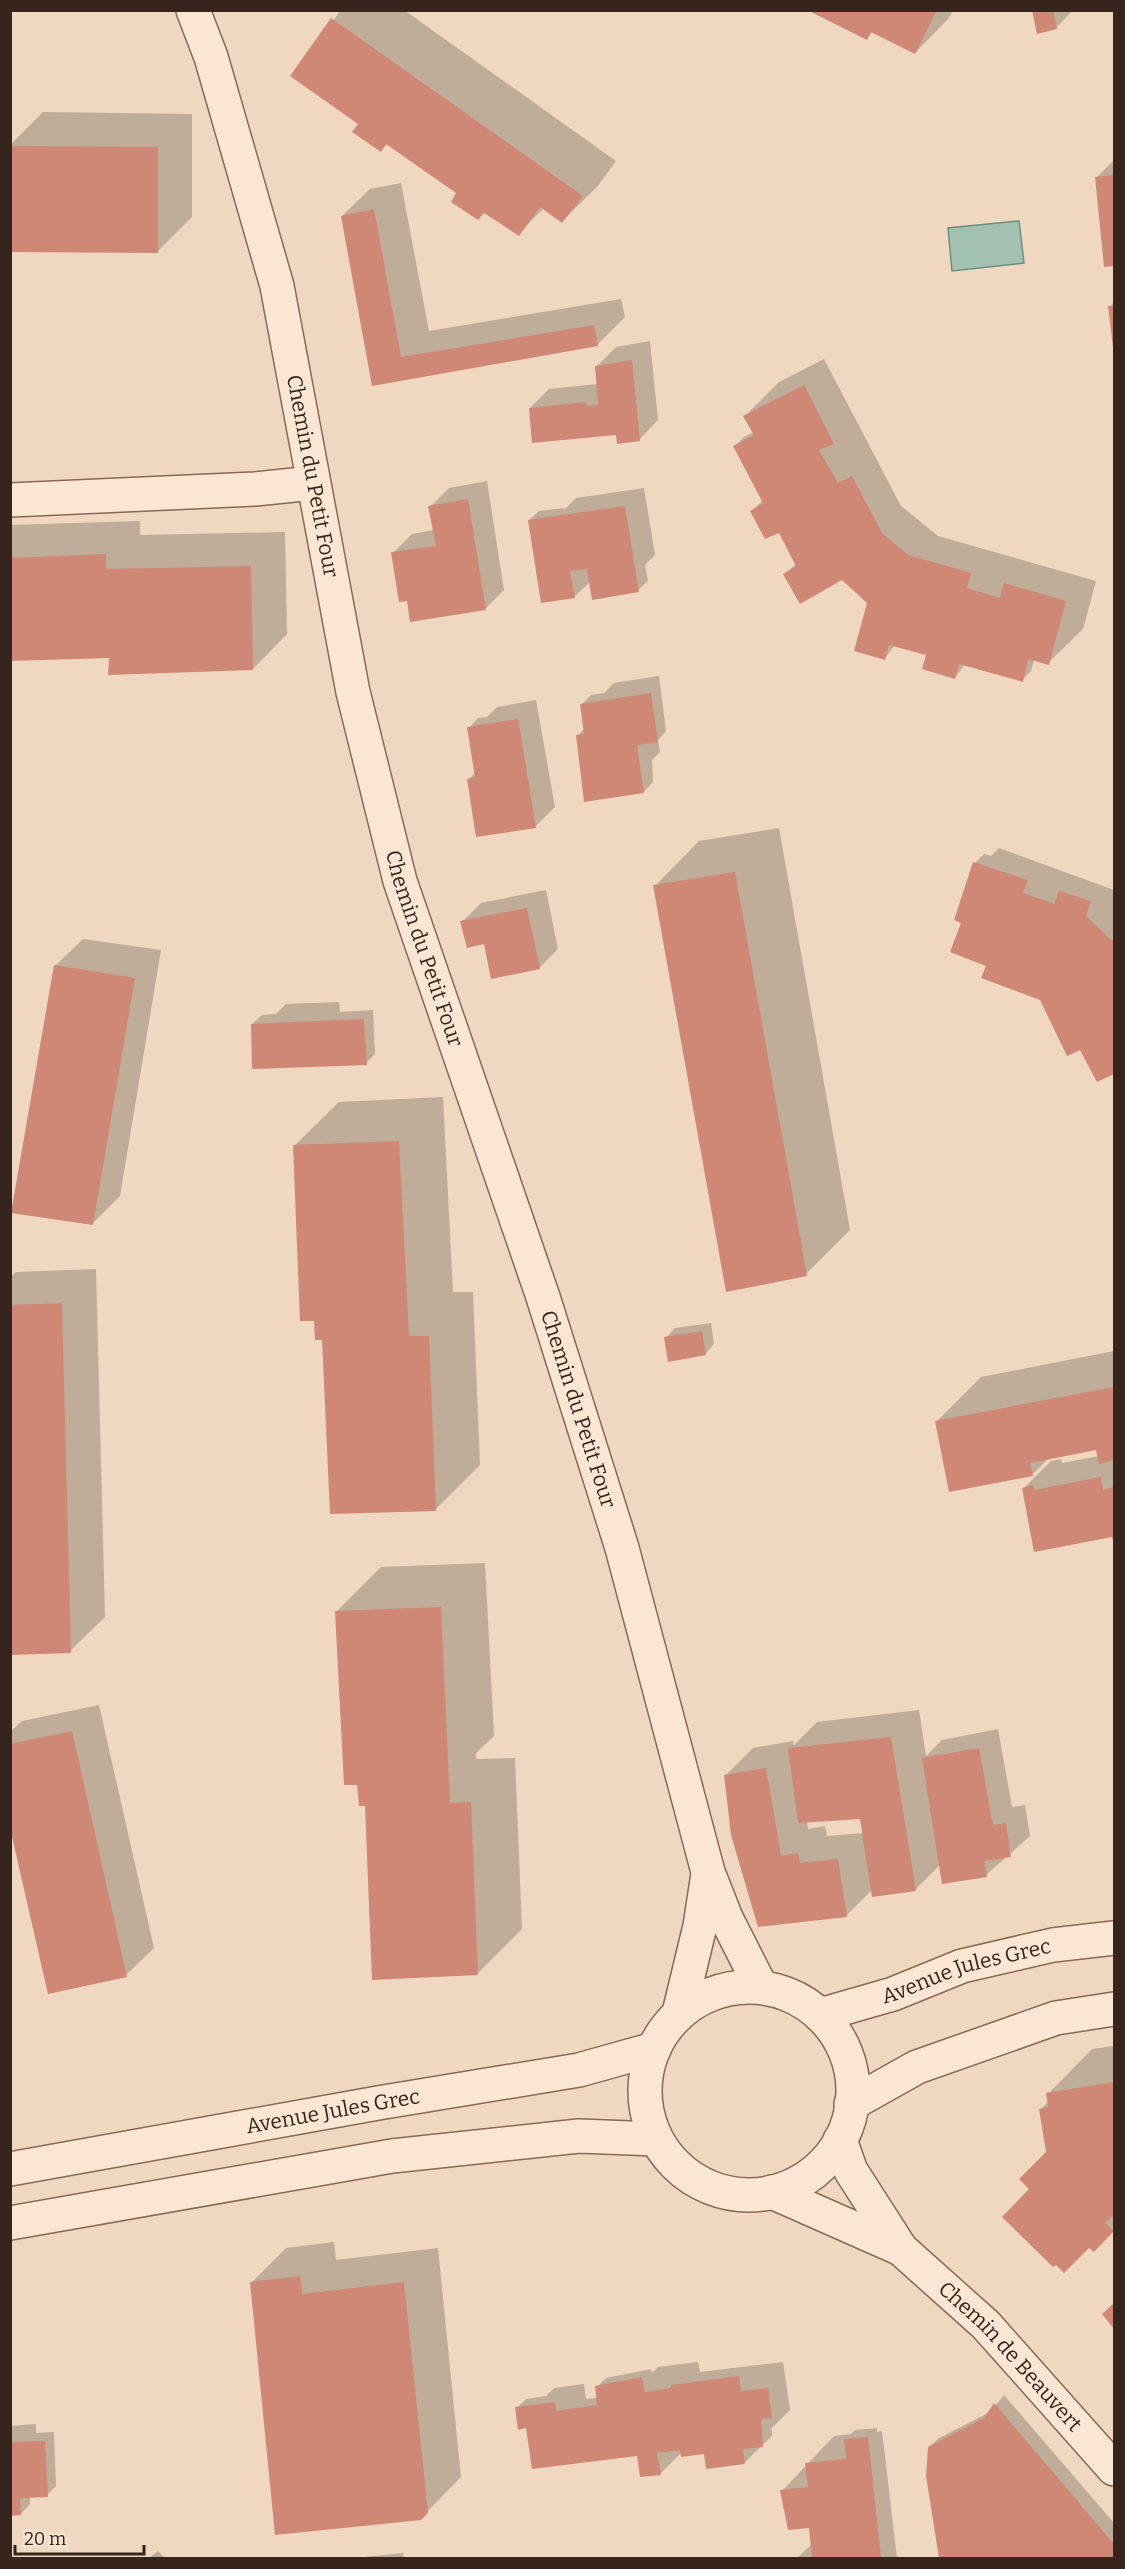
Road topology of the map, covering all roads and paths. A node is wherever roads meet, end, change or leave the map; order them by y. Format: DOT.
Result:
graph roads {
  1 [pos="192,10"];
  2 [pos="313,483"];
  3 [pos="10,500"];
  4 [pos="708,1872"];
  5 [pos="1114,1938"];
  6 [pos="761,1987"];
  7 [pos="1114,2009"];
  8 [pos="679,2013"];
  9 [pos="820,2015"];
  10 [pos="654,2049"];
  11 [pos="851,2104"];
  12 [pos="656,2139"];
  13 [pos="840,2140"];
  14 [pos="10,2169"];
  15 [pos="772,2192"];
  16 [pos="10,2223"];
  17 [pos="901,2249"];
  18 [pos="1114,2469"];
  1 -- 2 [label="street, Chemin du Petit Four"];
  2 -- 3 [label="street"];
  2 -- 4 [label="street, Chemin du Petit Four"];
  4 -- 6 [label="street, Chemin du Petit Four"];
  4 -- 8 [label="street, Chemin du Petit Four"];
  5 -- 9 [label="street, Avenue Jules Grec"];
  6 -- 8 [label="street"];
  6 -- 9 [label="street"];
  7 -- 11 [label="street"];
  8 -- 10 [label="street"];
  9 -- 11 [label="street"];
  10 -- 12 [label="street"];
  10 -- 14 [label="street, Avenue Jules Grec"];
  11 -- 13 [label="street"];
  12 -- 15 [label="street"];
  12 -- 16 [label="street"];
  13 -- 15 [label="street"];
  13 -- 17 [label="street, Chemin de Beauvert"];
  15 -- 17 [label="street, Chemin de Beauvert"];
  17 -- 18 [label="street, Chemin de Beauvert"];
}
